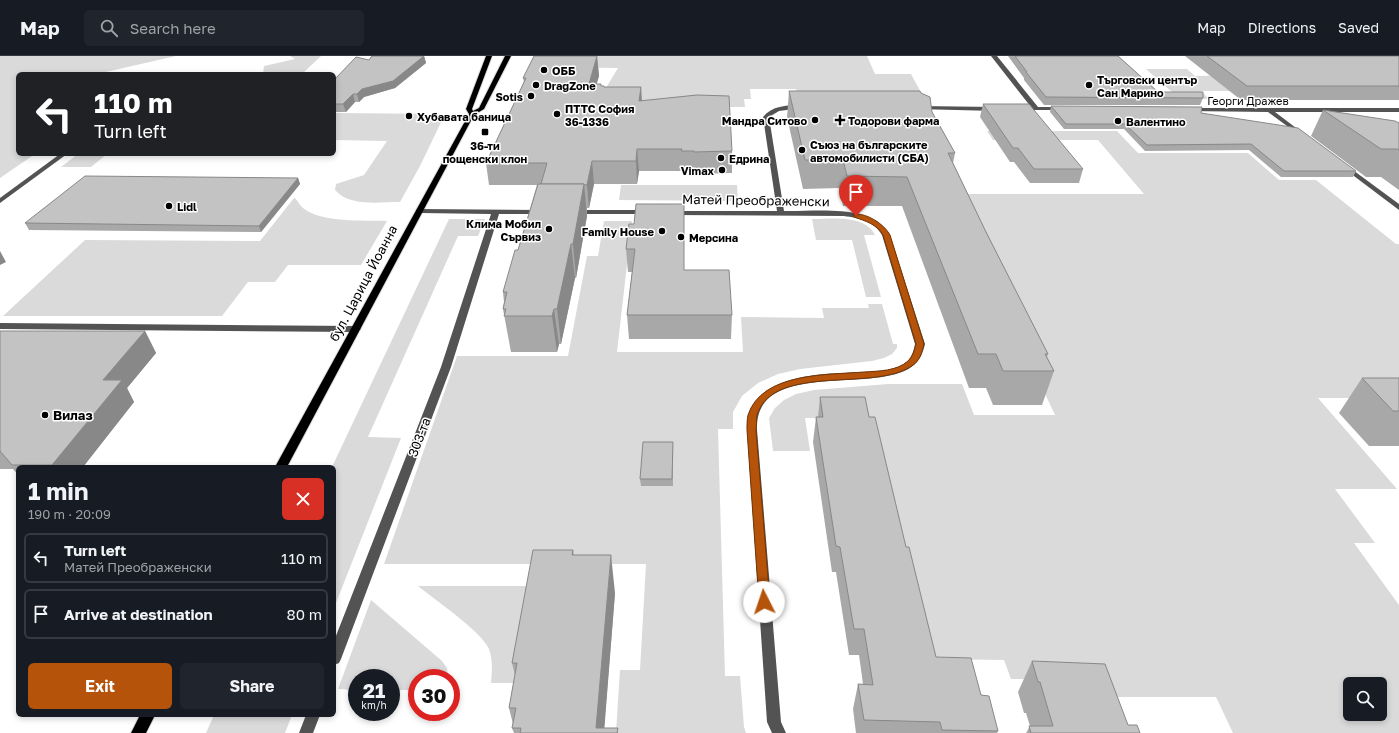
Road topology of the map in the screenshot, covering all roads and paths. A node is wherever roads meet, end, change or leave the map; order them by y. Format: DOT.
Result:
graph roads {
  1 [pos="489,56"];
  2 [pos="508,56"];
  3 [pos="994,56"];
  4 [pos="806,107"];
  5 [pos="914,108"];
  6 [pos="1006,109"];
  7 [pos="1014,109"];
  8 [pos="1036,109"];
  9 [pos="1068,109"];
  10 [pos="1179,110"];
  11 [pos="1269,110"];
  12 [pos="1399,110"];
  13 [pos="472,114"];
  14 [pos="1306,138"];
  15 [pos="61,156"];
  16 [pos="1337,161"];
  17 [pos="0,201"];
  18 [pos="1399,208"];
  19 [pos="420,211"];
  20 [pos="496,211"];
  21 [pos="550,212"];
  22 [pos="565,212"];
  23 [pos="781,213"];
  24 [pos="0,326"];
  25 [pos="356,328"];
  26 [pos="282,465"];
  27 [pos="336,654"];
  28 [pos="147,717"];
  29 [pos="312,717"];
  30 [pos="138,733"];
  31 [pos="306,733"];
  32 [pos="779,733"];
  1 -- 13 [label="main road, бул. Царица Йоанна"];
  2 -- 13 [label="main road, бул. Царица Йоанна"];
  3 -- 8 [label="street"];
  4 -- 23 [label="street"];
  5 -- 6 [label="street"];
  7 -- 8 [label="street"];
  8 -- 9 [label="street"];
  10 -- 11 [label="street, Георги Дражев"];
  11 -- 12 [label="street, Георги Дражев"];
  11 -- 14 [label="street"];
  13 -- 19 [label="main road, бул. Царица Йоанна"];
  15 -- 17 [label="street"];
  16 -- 18 [label="street"];
  19 -- 20 [label="street"];
  19 -- 25 [label="main road, бул. Царица Йоанна"];
  20 -- 21 [label="street"];
  20 -- 27 [label="street, 303-та"];
  22 -- 23 [label="street, Матей Преображенски"];
  23 -- 32 [label="street, Матей Преображенски"];
  24 -- 25 [label="street"];
  25 -- 26 [label="main road, бул. Царица Йоанна"];
  28 -- 30 [label="main road"];
  29 -- 31 [label="street"];
}
